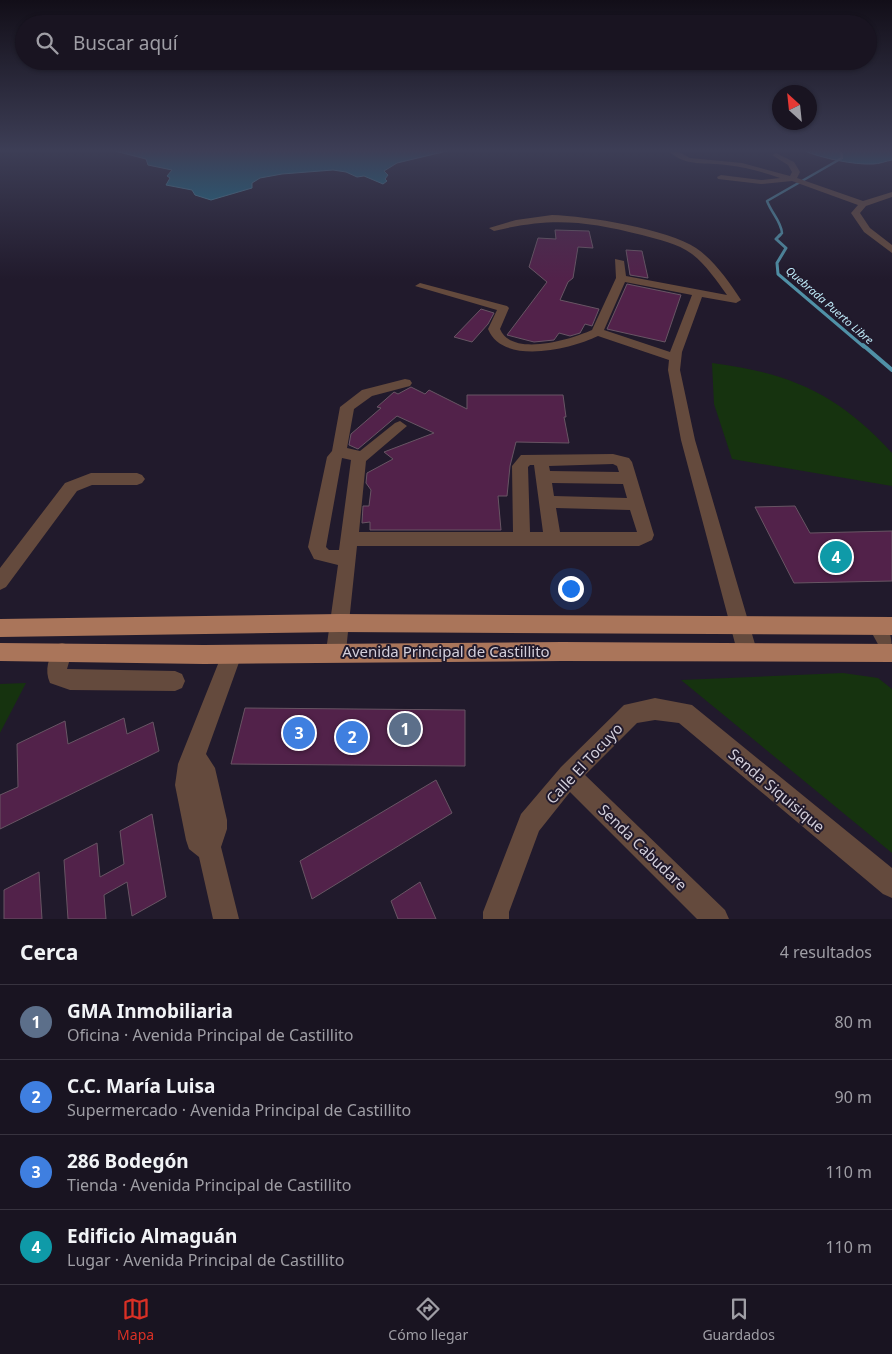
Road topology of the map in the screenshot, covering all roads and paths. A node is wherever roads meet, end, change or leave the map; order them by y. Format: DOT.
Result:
graph roads {
  1 [pos="836,194"];
  2 [pos="892,194"];
  3 [pos="864,204"];
  4 [pos="494,228"];
  5 [pos="892,250"];
  6 [pos="619,261"];
  7 [pos="621,278"];
  8 [pos="420,286"];
  9 [pos="698,293"];
  10 [pos="597,332"];
  11 [pos="675,358"];
  12 [pos="405,383"];
  13 [pos="400,426"];
  14 [pos="339,453"];
  15 [pos="359,460"];
  16 [pos="542,469"];
  17 [pos="137,479"];
  18 [pos="546,502"];
  19 [pos="637,504"];
  20 [pos="522,538"];
  21 [pos="552,538"];
  22 [pos="350,539"];
  23 [pos="348,558"];
  24 [pos="0,582"];
  25 [pos="340,623"];
  26 [pos="739,624"];
  27 [pos="885,626"];
  28 [pos="0,628"];
  29 [pos="892,650"];
  30 [pos="747,651"];
  31 [pos="0,652"];
  32 [pos="62,652"];
  33 [pos="336,652"];
  34 [pos="232,654"];
  35 [pos="892,654"];
  36 [pos="175,681"];
  37 [pos="656,709"];
  38 [pos="569,775"];
  39 [pos="892,885"];
  40 [pos="498,917"];
  41 [pos="226,919"];
  42 [pos="716,919"];
  1 -- 3 [label="street"];
  2 -- 3 [label="street"];
  3 -- 5 [label="street"];
  4 -- 9 [label="street"];
  6 -- 7 [label="street"];
  7 -- 9 [label="street"];
  7 -- 10 [label="street"];
  8 -- 10 [label="street"];
  9 -- 11 [label="street"];
  10 -- 11 [label="street"];
  11 -- 26 [label="street"];
  12 -- 14 [label="street"];
  13 -- 15 [label="street"];
  14 -- 15 [label="street"];
  14 -- 23 [label="street"];
  15 -- 22 [label="street"];
  16 -- 18 [label="street"];
  16 -- 19 [label="street"];
  16 -- 20 [label="street"];
  17 -- 24 [label="street"];
  18 -- 19 [label="street"];
  18 -- 21 [label="street"];
  19 -- 21 [label="street"];
  20 -- 21 [label="street"];
  20 -- 22 [label="street"];
  22 -- 23 [label="street"];
  23 -- 25 [label="street"];
  25 -- 26 [label="main road, Avenida Principal de Castillito"];
  25 -- 28 [label="main road, Avenida Principal de Castillito"];
  25 -- 33 [label="street"];
  26 -- 27 [label="main road, Avenida Principal de Castillito"];
  26 -- 30 [label="street"];
  27 -- 29 [label="street"];
  30 -- 33 [label="main road, Avenida Principal de Castillito"];
  30 -- 35 [label="main road, Avenida Principal de Castillito"];
  31 -- 32 [label="main road, Avenida Principal de Castillito"];
  32 -- 34 [label="main road, Avenida Principal de Castillito"];
  32 -- 36 [label="street"];
  33 -- 34 [label="main road, Avenida Principal de Castillito"];
  34 -- 41 [label="street"];
  37 -- 38 [label="street, Calle El Tocuyo"];
  37 -- 39 [label="street, Senda Siquisique"];
  38 -- 40 [label="street, Calle El Tocuyo"];
  38 -- 42 [label="street, Senda Cabudare"];
}
